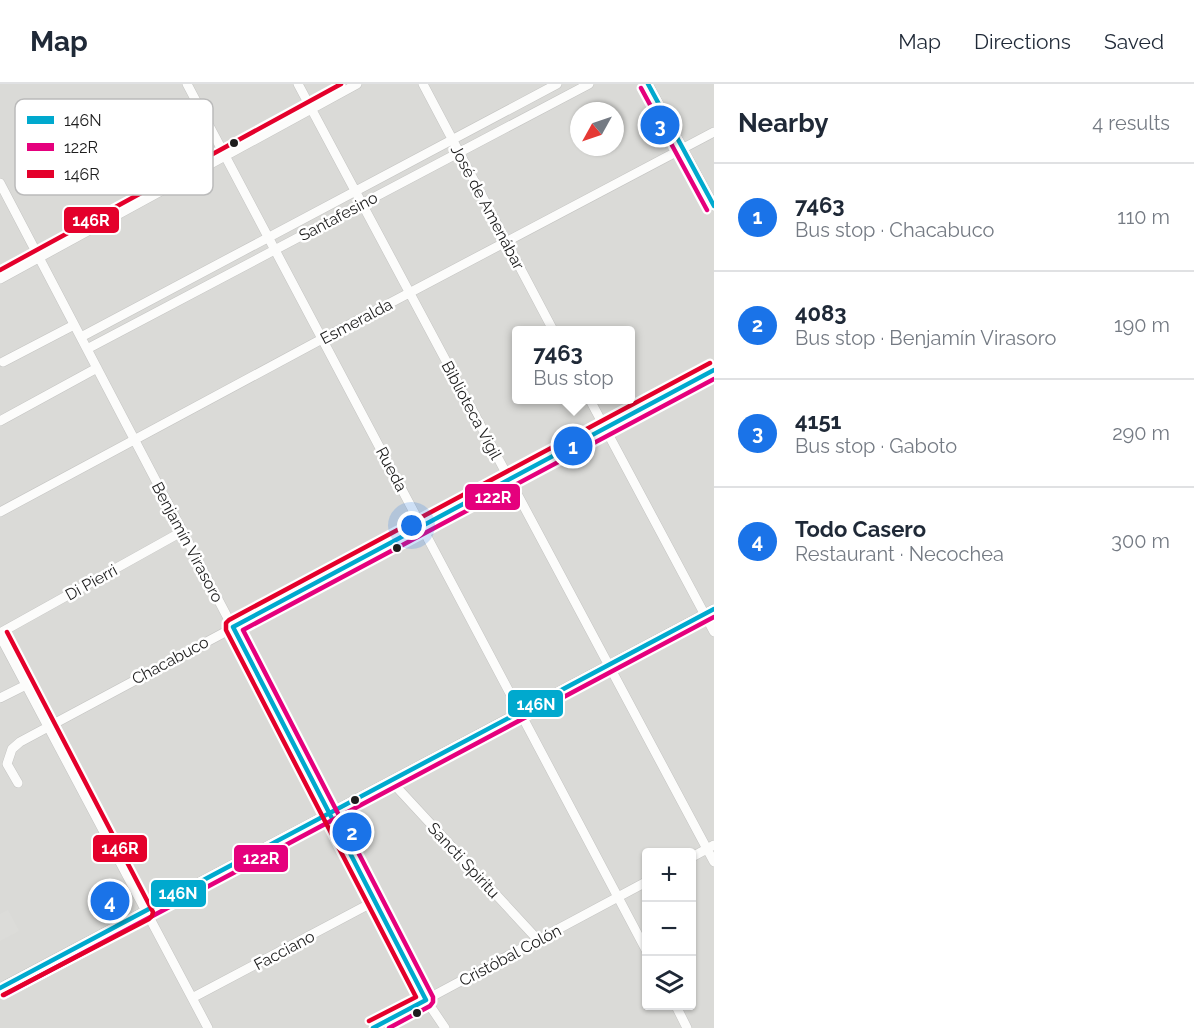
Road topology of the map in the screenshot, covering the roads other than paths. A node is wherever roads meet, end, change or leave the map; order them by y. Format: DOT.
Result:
graph roads {
  1 [pos="187,84"];
  2 [pos="298,84"];
  3 [pos="357,84"];
  4 [pos="423,84"];
  5 [pos="557,84"];
  6 [pos="589,84"];
  7 [pos="648,84"];
  8 [pos="195,99"];
  9 [pos="311,109"];
  10 [pos="213,132"];
  11 [pos="714,132"];
  12 [pos="452,140"];
  13 [pos="683,149"];
  14 [pos="459,152"];
  15 [pos="226,156"];
  16 [pos="213,163"];
  17 [pos="0,183"];
  18 [pos="355,191"];
  19 [pos="154,195"];
  20 [pos="362,204"];
  21 [pos="714,206"];
  22 [pos="269,237"];
  23 [pos="506,242"];
  24 [pos="276,249"];
  25 [pos="39,257"];
  26 [pos="0,279"];
  27 [pos="409,293"];
  28 [pos="74,325"];
  29 [pos="551,326"];
  30 [pos="81,337"];
  31 [pos="322,339"];
  32 [pos="87,349"];
  33 [pos="3,362"];
  34 [pos="97,368"];
  35 [pos="714,370"];
  36 [pos="593,404"];
  37 [pos="0,420"];
  38 [pos="605,428"];
  39 [pos="135,440"];
  40 [pos="510,480"];
  41 [pos="0,512"];
  42 [pos="422,527"];
  43 [pos="183,531"];
  44 [pos="714,609"];
  45 [pos="704,614"];
  46 [pos="233,627"];
  47 [pos="714,632"];
  48 [pos="0,635"];
  49 [pos="609,665"];
  50 [pos="26,685"];
  51 [pos="0,698"];
  52 [pos="521,712"];
  53 [pos="48,726"];
  54 [pos="391,781"];
  55 [pos="18,783"];
  56 [pos="330,813"];
  57 [pos="711,847"];
  58 [pos="696,856"];
  59 [pos="714,862"];
  60 [pos="642,884"];
  61 [pos="619,897"];
  62 [pos="375,901"];
  63 [pos="146,912"];
  64 [pos="538,940"];
  65 [pos="642,942"];
  66 [pos="0,988"];
  67 [pos="192,998"];
  68 [pos="426,1000"];
  69 [pos="678,1010"];
  70 [pos="208,1028"];
  71 [pos="373,1028"];
  72 [pos="445,1028"];
  73 [pos="687,1028"];
  1 -- 8 [label="street, Rueda"];
  2 -- 9 [label="street, Biblioteca Vigil"];
  3 -- 9 [label="street"];
  4 -- 12 [label="street, José de Amenábar"];
  5 -- 12 [label="street, Santafesino"];
  6 -- 14 [label="street, Santafesino"];
  7 -- 13 [label="street"];
  9 -- 15 [label="street"];
  9 -- 18 [label="street, Biblioteca Vigil"];
  10 -- 15 [label="street, Rueda"];
  11 -- 13 [label="street, Esmeralda"];
  12 -- 14 [label="street, José de Amenábar"];
  12 -- 18 [label="street, Santafesino"];
  13 -- 21 [label="street"];
  13 -- 23 [label="street, Esmeralda"];
  14 -- 20 [label="street, Santafesino"];
  14 -- 23 [label="street, José de Amenábar"];
  15 -- 16 [label="street"];
  15 -- 22 [label="street, Rueda"];
  17 -- 25 [label="street, Benjamín Virasoro"];
  18 -- 20 [label="street, Biblioteca Vigil"];
  18 -- 22 [label="street, Santafesino"];
  19 -- 25 [label="street"];
  20 -- 24 [label="street, Santafesino"];
  20 -- 27 [label="street, Biblioteca Vigil"];
  22 -- 24 [label="street, Rueda"];
  22 -- 30 [label="street, Santafesino"];
  23 -- 27 [label="street, Esmeralda"];
  23 -- 29 [label="street, José de Amenábar"];
  24 -- 31 [label="street, Rueda"];
  24 -- 32 [label="street, Santafesino"];
  25 -- 26 [label="street"];
  25 -- 28 [label="street, Benjamín Virasoro"];
  27 -- 31 [label="street, Esmeralda"];
  27 -- 40 [label="street, Biblioteca Vigil"];
  28 -- 30 [label="street, Benjamín Virasoro"];
  28 -- 33 [label="street"];
  30 -- 32 [label="street, Benjamín Virasoro"];
  31 -- 39 [label="street, Esmeralda"];
  31 -- 42 [label="street, Rueda"];
  32 -- 34 [label="street, Benjamín Virasoro"];
  34 -- 37 [label="street"];
  34 -- 39 [label="street, Benjamín Virasoro"];
  35 -- 38 [label="street, Chacabuco"];
  36 -- 38 [label="street"];
  38 -- 40 [label="street, Chacabuco"];
  38 -- 45 [label="street"];
  39 -- 41 [label="street, Esmeralda"];
  39 -- 43 [label="street, Benjamín Virasoro"];
  40 -- 42 [label="street, Chacabuco"];
  40 -- 49 [label="street, Biblioteca Vigil"];
  42 -- 46 [label="street, Chacabuco"];
  42 -- 52 [label="street, Rueda"];
  43 -- 46 [label="street, Benjamín Virasoro"];
  43 -- 48 [label="street, Di Pierri"];
  44 -- 45 [label="street"];
  45 -- 47 [label="street"];
  45 -- 49 [label="street"];
  46 -- 53 [label="street, Chacabuco"];
  46 -- 56 [label="street, Benjamín Virasoro"];
  48 -- 50 [label="street"];
  49 -- 52 [label="street"];
  49 -- 57 [label="street, Biblioteca Vigil"];
  50 -- 51 [label="street"];
  50 -- 53 [label="street"];
  52 -- 54 [label="street"];
  52 -- 61 [label="street, Rueda"];
  53 -- 55 [label="street, Chacabuco"];
  53 -- 63 [label="street"];
  54 -- 56 [label="street"];
  54 -- 64 [label="street, Sancti Spiritu"];
  56 -- 62 [label="street, Benjamín Virasoro"];
  56 -- 63 [label="street"];
  57 -- 58 [label="street"];
  57 -- 59 [label="street, Biblioteca Vigil"];
  60 -- 61 [label="street, Cristóbal Colón"];
  61 -- 64 [label="street, Cristóbal Colón"];
  61 -- 65 [label="street, Rueda"];
  62 -- 67 [label="street, Facciano"];
  62 -- 68 [label="street, Benjamín Virasoro"];
  63 -- 66 [label="street"];
  63 -- 67 [label="street"];
  64 -- 68 [label="street, Cristóbal Colón"];
  67 -- 70 [label="street"];
  68 -- 71 [label="street, Cristóbal Colón"];
  68 -- 72 [label="street, Benjamín Virasoro"];
  69 -- 73 [label="street"];
}
